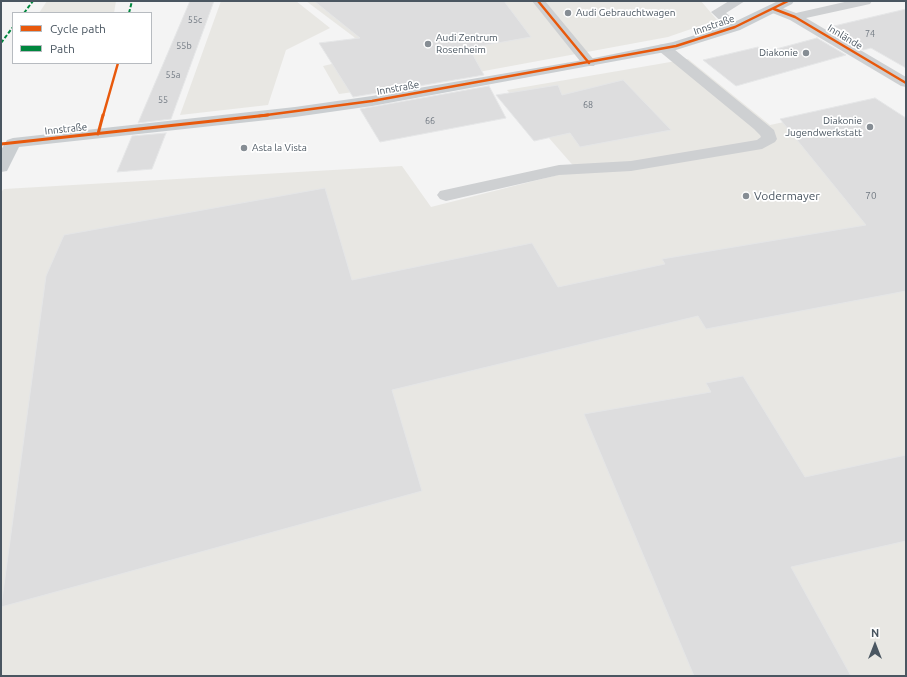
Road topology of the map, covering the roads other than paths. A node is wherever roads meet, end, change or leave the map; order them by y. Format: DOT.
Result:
graph roads {
  1 [pos="538,1"];
  2 [pos="738,1"];
  3 [pos="788,1"];
  4 [pos="866,1"];
  5 [pos="774,9"];
  6 [pos="795,17"];
  7 [pos="735,27"];
  8 [pos="664,48"];
  9 [pos="589,63"];
  10 [pos="906,83"];
  11 [pos="7,143"];
  12 [pos="1,167"];
  13 [pos="446,195"];
  1 -- 9 [label="street"];
  2 -- 7 [label="street"];
  3 -- 5 [label="main road, Innstraße"];
  4 -- 6 [label="street"];
  5 -- 6 [label="street, Innlände"];
  5 -- 7 [label="main road, Innstraße"];
  6 -- 10 [label="street, Innlände"];
  7 -- 8 [label="main road, Innstraße"];
  8 -- 9 [label="main road, Innstraße"];
  8 -- 13 [label="street"];
  9 -- 11 [label="main road, Innstraße"];
  11 -- 12 [label="main road"];
}
